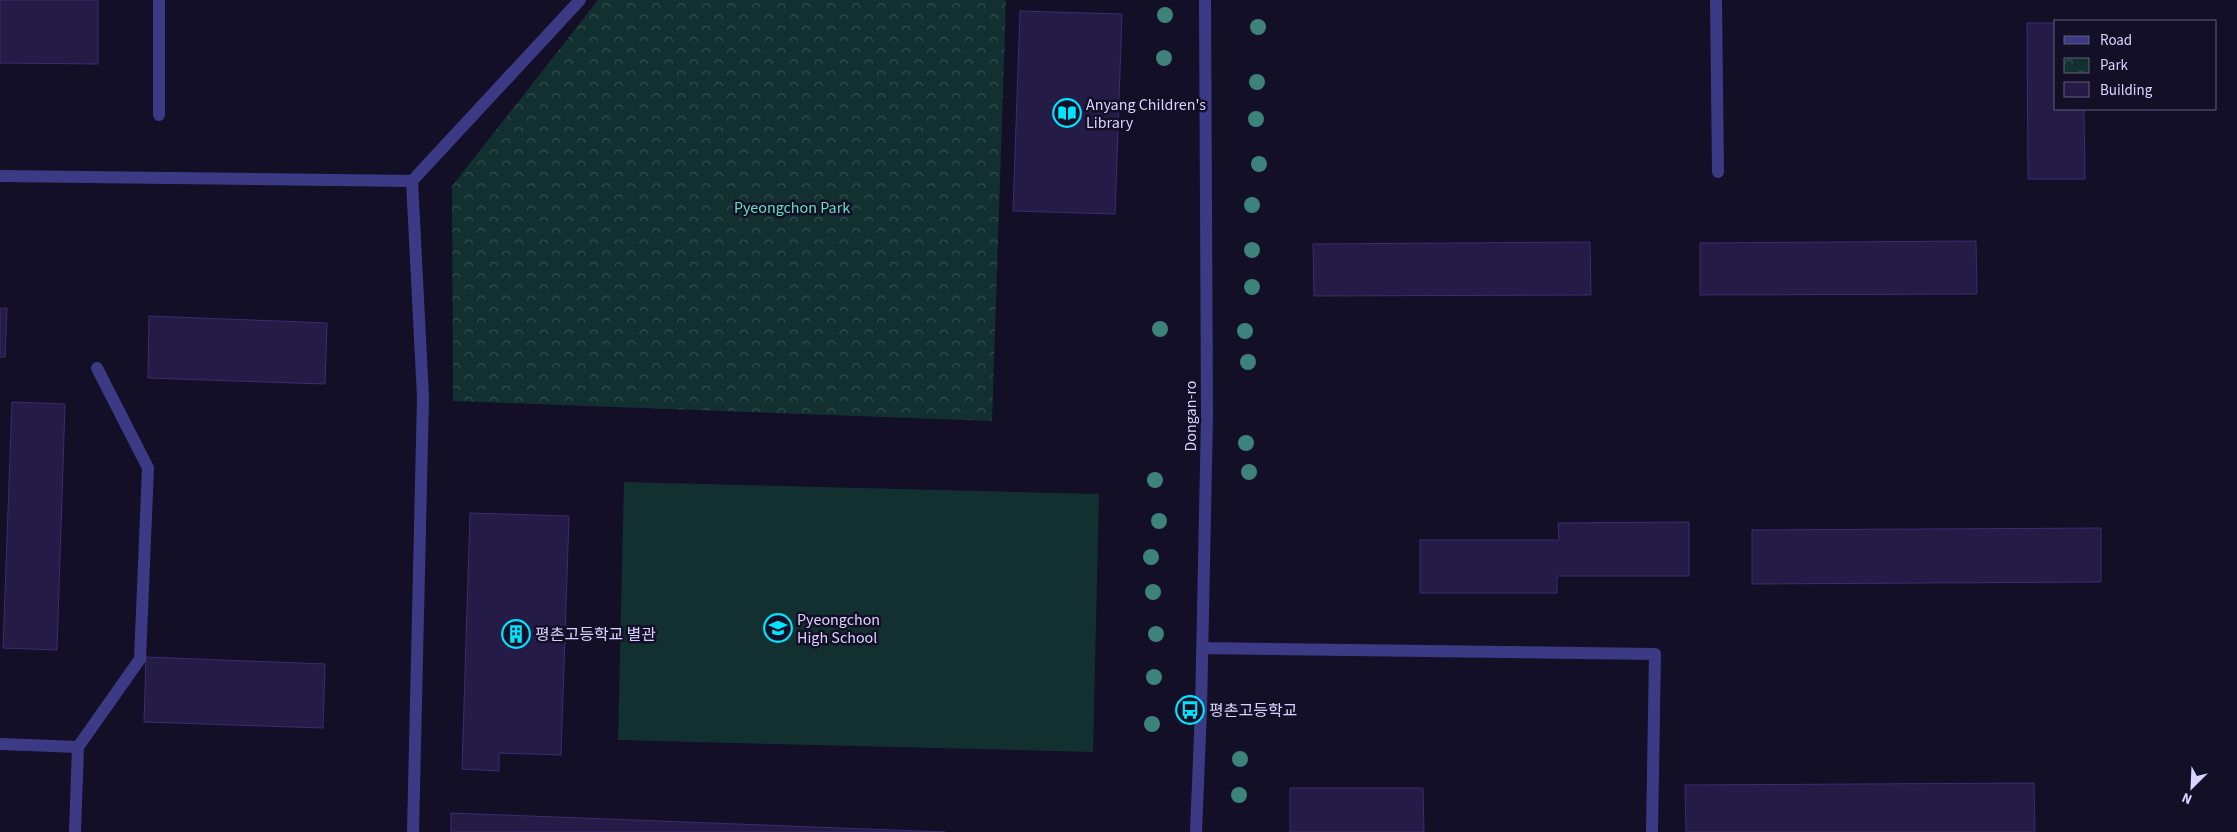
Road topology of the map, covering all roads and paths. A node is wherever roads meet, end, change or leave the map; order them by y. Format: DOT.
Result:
graph roads {
  1 [pos="159,0"];
  2 [pos="580,0"];
  3 [pos="1205,0"];
  4 [pos="1716,0"];
  5 [pos="159,115"];
  6 [pos="1718,172"];
  7 [pos="0,176"];
  8 [pos="412,181"];
  9 [pos="98,368"];
  10 [pos="1202,648"];
  11 [pos="0,744"];
  12 [pos="78,747"];
  13 [pos="75,832"];
  14 [pos="414,832"];
  15 [pos="1196,832"];
  16 [pos="1652,832"];
  1 -- 5 [label="street"];
  2 -- 8 [label="street"];
  3 -- 10 [label="street, Dongan-ro"];
  4 -- 6 [label="street"];
  7 -- 8 [label="street"];
  8 -- 14 [label="street"];
  9 -- 12 [label="street"];
  10 -- 15 [label="street, Dongan-ro"];
  10 -- 16 [label="street"];
  11 -- 12 [label="street"];
  12 -- 13 [label="street"];
}
